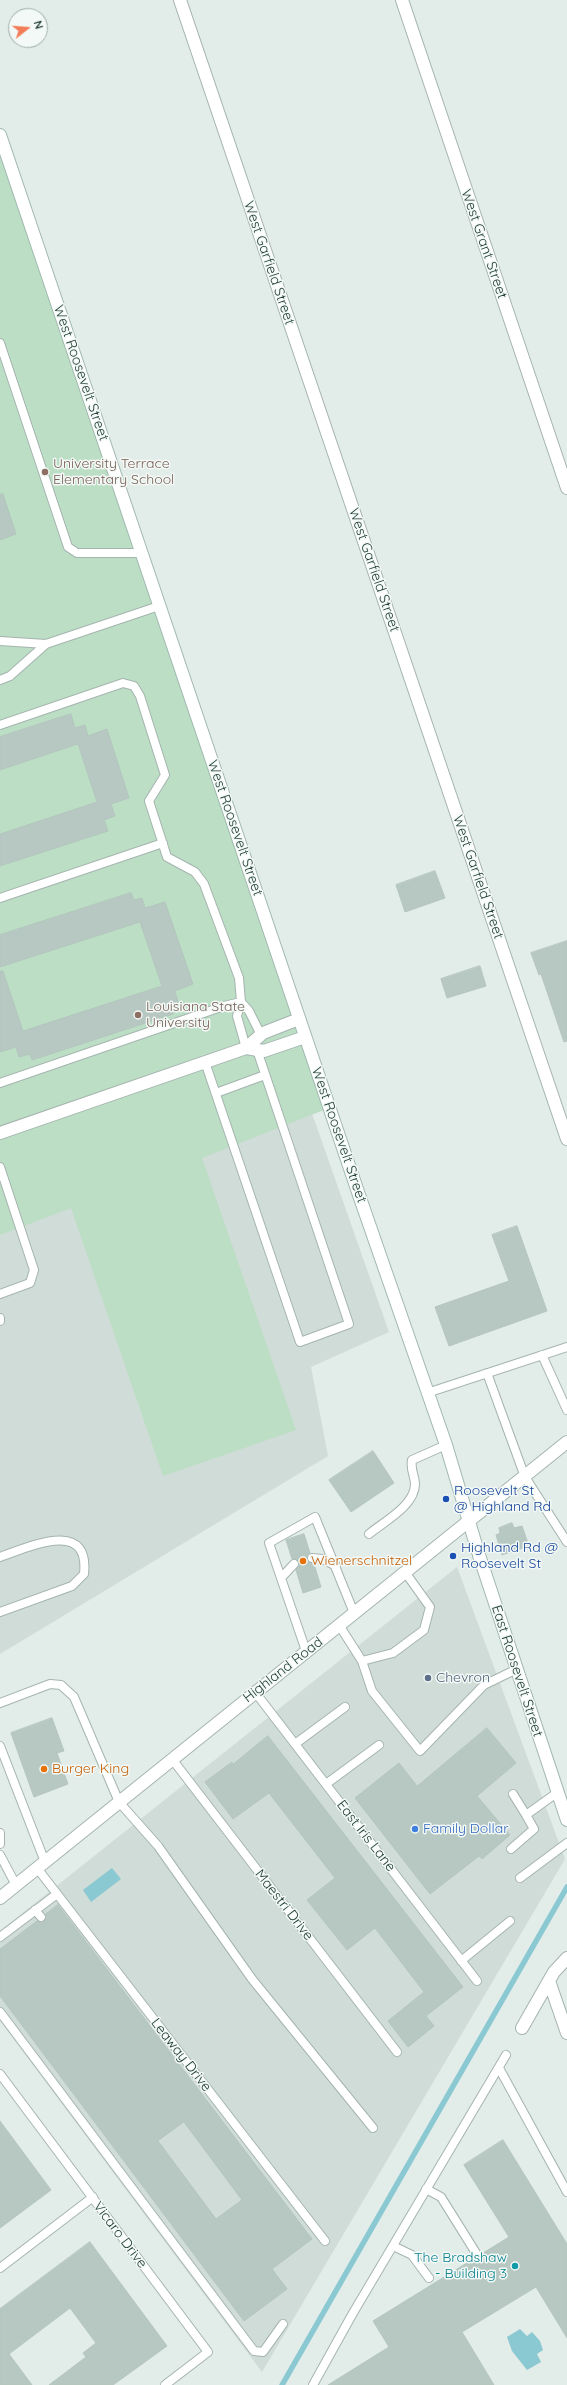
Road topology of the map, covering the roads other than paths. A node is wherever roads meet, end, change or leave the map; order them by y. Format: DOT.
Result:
graph roads {
  1 [pos="180,0"];
  2 [pos="402,0"];
  3 [pos="0,135"];
  4 [pos="0,343"];
  5 [pos="567,488"];
  6 [pos="142,553"];
  7 [pos="159,606"];
  8 [pos="0,641"];
  9 [pos="46,644"];
  10 [pos="0,680"];
  11 [pos="0,725"];
  12 [pos="163,843"];
  13 [pos="0,898"];
  14 [pos="241,1002"];
  15 [pos="299,1019"];
  16 [pos="261,1035"];
  17 [pos="305,1037"];
  18 [pos="251,1049"];
  19 [pos="205,1062"];
  20 [pos="265,1075"];
  21 [pos="0,1083"];
  22 [pos="216,1093"];
  23 [pos="0,1133"];
  24 [pos="567,1140"];
  25 [pos="0,1167"];
  26 [pos="0,1294"];
  27 [pos="567,1347"];
  28 [pos="542,1355"];
  29 [pos="487,1373"];
  30 [pos="427,1393"];
  31 [pos="567,1410"];
  32 [pos="567,1442"];
  33 [pos="446,1445"];
  34 [pos="525,1477"];
  35 [pos="469,1521"];
  36 [pos="369,1534"];
  37 [pos="567,1542"];
  38 [pos="0,1557"];
  39 [pos="312,1558"];
  40 [pos="294,1564"];
  41 [pos="336,1566"];
  42 [pos="405,1572"];
  43 [pos="281,1578"];
  44 [pos="0,1612"];
  45 [pos="354,1613"];
  46 [pos="339,1626"];
  47 [pos="306,1651"];
  48 [pos="362,1661"];
  49 [pos="517,1669"];
  50 [pos="255,1692"];
  51 [pos="0,1703"];
  52 [pos="345,1706"];
  53 [pos="295,1744"];
  54 [pos="379,1745"];
  55 [pos="0,1746"];
  56 [pos="172,1759"];
  57 [pos="326,1784"];
  58 [pos="558,1792"];
  59 [pos="513,1794"];
  60 [pos="119,1802"];
  61 [pos="526,1815"];
  62 [pos="567,1820"];
  63 [pos="0,1833"];
  64 [pos="567,1843"];
  65 [pos="0,1844"];
  66 [pos="511,1849"];
  67 [pos="0,1855"];
  68 [pos="41,1865"];
  69 [pos="520,1878"];
  70 [pos="16,1885"];
  71 [pos="57,1894"];
  72 [pos="0,1898"];
  73 [pos="36,1910"];
  74 [pos="41,1917"];
  75 [pos="510,1921"];
  76 [pos="0,1937"];
  77 [pos="567,1958"];
  78 [pos="461,1961"];
  79 [pos="477,1981"];
  80 [pos="549,1981"];
  81 [pos="0,2012"];
  82 [pos="522,2028"];
  83 [pos="567,2033"];
  84 [pos="397,2052"];
  85 [pos="506,2055"];
  86 [pos="499,2068"];
  87 [pos="0,2074"];
  88 [pos="373,2128"];
  89 [pos="426,2189"];
  90 [pos="567,2192"];
  91 [pos="93,2197"];
  92 [pos="324,2241"];
  93 [pos="393,2246"];
  94 [pos="476,2253"];
  95 [pos="0,2268"];
  96 [pos="429,2278"];
  97 [pos="283,2324"];
  98 [pos="165,2385"];
  99 [pos="313,2385"];
  1 -- 24 [label="street, West Garfield Street"];
  2 -- 5 [label="street, West Grant Street"];
  3 -- 6 [label="street, West Roosevelt Street"];
  4 -- 6 [label="lane"];
  6 -- 7 [label="street, West Roosevelt Street"];
  7 -- 9 [label="lane"];
  7 -- 15 [label="street, West Roosevelt Street"];
  8 -- 9 [label="lane"];
  9 -- 10 [label="lane"];
  11 -- 12 [label="lane"];
  12 -- 13 [label="lane"];
  12 -- 14 [label="lane"];
  14 -- 16 [label="lane"];
  14 -- 18 [label="lane"];
  14 -- 21 [label="lane"];
  15 -- 16 [label="street"];
  15 -- 17 [label="street, West Roosevelt Street"];
  16 -- 18 [label="street"];
  17 -- 18 [label="street"];
  17 -- 30 [label="street, West Roosevelt Street"];
  18 -- 19 [label="street"];
  18 -- 20 [label="lane"];
  19 -- 22 [label="lane"];
  19 -- 23 [label="street"];
  20 -- 22 [label="lane"];
  20 -- 22 [label="lane"];
  25 -- 26 [label="lane"];
  27 -- 28 [label="lane"];
  28 -- 29 [label="lane"];
  28 -- 31 [label="lane"];
  29 -- 30 [label="lane"];
  29 -- 34 [label="lane"];
  30 -- 33 [label="street, West Roosevelt Street"];
  32 -- 34 [label="street, Highland Road"];
  33 -- 35 [label="street, West Roosevelt Street"];
  33 -- 36 [label="lane"];
  34 -- 35 [label="street, Highland Road"];
  34 -- 37 [label="lane"];
  35 -- 42 [label="street, Highland Road"];
  35 -- 49 [label="street, East Roosevelt Street"];
  38 -- 44 [label="lane"];
  39 -- 41 [label="lane"];
  40 -- 43 [label="lane"];
  41 -- 43 [label="lane"];
  41 -- 45 [label="lane"];
  42 -- 45 [label="street, Highland Road"];
  42 -- 48 [label="lane"];
  43 -- 47 [label="lane"];
  45 -- 46 [label="street, Highland Road"];
  46 -- 47 [label="street, Highland Road"];
  46 -- 48 [label="lane"];
  47 -- 50 [label="street, Highland Road"];
  48 -- 49 [label="lane"];
  49 -- 58 [label="street, East Roosevelt Street"];
  50 -- 53 [label="lane, East Iris Lane"];
  50 -- 56 [label="street, Highland Road"];
  51 -- 60 [label="lane"];
  52 -- 53 [label="lane"];
  53 -- 57 [label="lane, East Iris Lane"];
  54 -- 57 [label="lane"];
  55 -- 68 [label="lane, Leaway Drive"];
  56 -- 60 [label="street, Highland Road"];
  56 -- 84 [label="lane, Maestri Drive"];
  57 -- 78 [label="lane, East Iris Lane"];
  58 -- 61 [label="lane"];
  58 -- 62 [label="street, East Roosevelt Street"];
  59 -- 61 [label="lane"];
  60 -- 68 [label="street, Highland Road"];
  60 -- 88 [label="lane"];
  61 -- 66 [label="lane"];
  63 -- 65 [label="lane"];
  64 -- 69 [label="lane"];
  67 -- 70 [label="lane"];
  68 -- 70 [label="street, Highland Road"];
  68 -- 71 [label="lane, Leaway Drive"];
  70 -- 72 [label="street, Highland Road"];
  71 -- 73 [label="lane"];
  71 -- 92 [label="lane, Leaway Drive"];
  73 -- 74 [label="lane"];
  73 -- 76 [label="lane"];
  75 -- 78 [label="lane"];
  77 -- 80 [label="street"];
  78 -- 79 [label="lane, East Iris Lane"];
  80 -- 82 [label="street"];
  80 -- 83 [label="street"];
  81 -- 97 [label="lane"];
  85 -- 86 [label="lane"];
  86 -- 89 [label="lane"];
  86 -- 90 [label="lane"];
  87 -- 91 [label="lane, Vicaro Drive"];
  89 -- 93 [label="lane"];
  89 -- 94 [label="lane"];
  91 -- 95 [label="lane"];
  91 -- 98 [label="lane, Vicaro Drive"];
  93 -- 96 [label="lane"];
  93 -- 99 [label="lane"];
}
